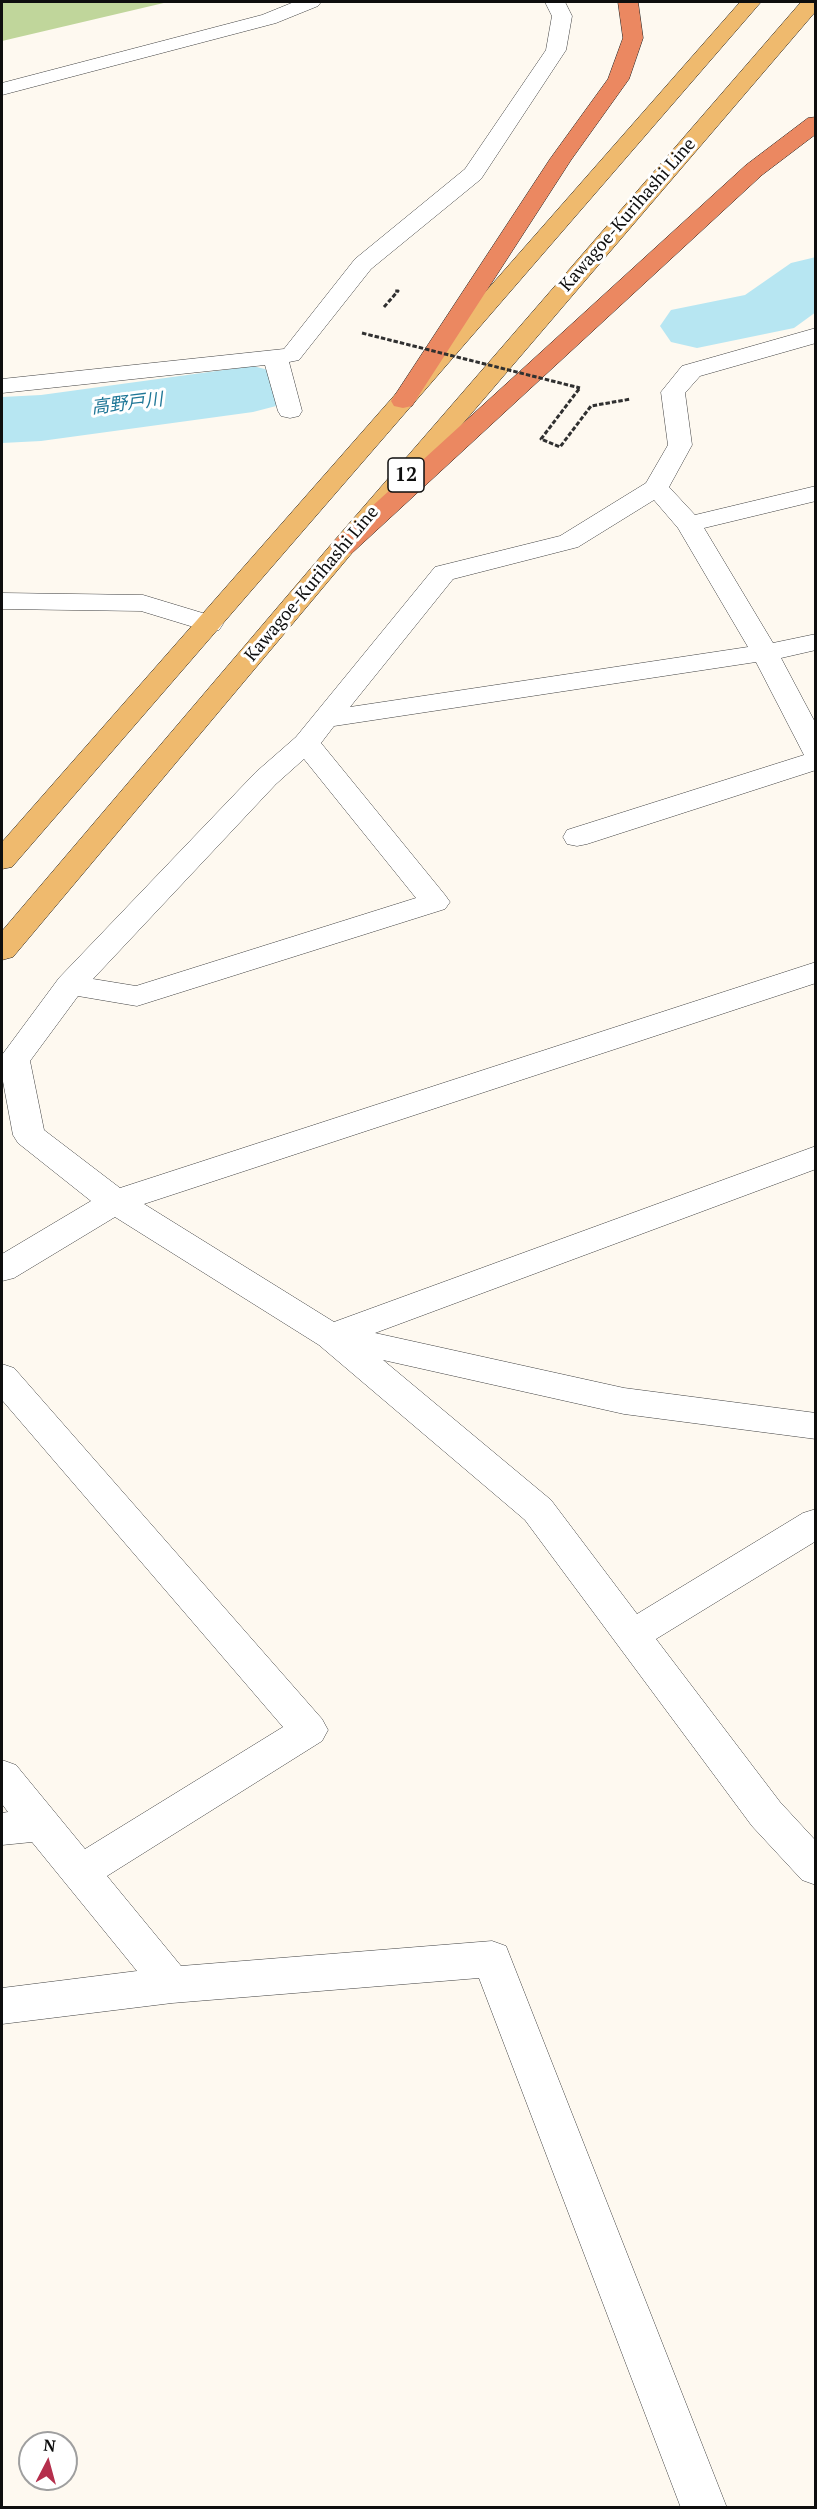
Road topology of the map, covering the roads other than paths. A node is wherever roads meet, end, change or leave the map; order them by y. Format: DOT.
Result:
graph roads {
  1 [pos="311,2"];
  2 [pos="555,2"];
  3 [pos="628,2"];
  4 [pos="751,2"];
  5 [pos="812,2"];
  6 [pos="2,88"];
  7 [pos="816,123"];
  8 [pos="816,335"];
  9 [pos="275,356"];
  10 [pos="2,386"];
  11 [pos="403,400"];
  12 [pos="290,411"];
  13 [pos="656,488"];
  14 [pos="816,494"];
  15 [pos="688,524"];
  16 [pos="344,547"];
  17 [pos="2,601"];
  18 [pos="210,624"];
  19 [pos="816,642"];
  20 [pos="765,652"];
  21 [pos="325,719"];
  22 [pos="306,743"];
  23 [pos="816,752"];
  24 [pos="816,760"];
  25 [pos="577,837"];
  26 [pos="2,860"];
  27 [pos="2,950"];
  28 [pos="816,972"];
  29 [pos="70,985"];
  30 [pos="816,1157"];
  31 [pos="115,1202"];
  32 [pos="2,1269"];
  33 [pos="331,1336"];
  34 [pos="2,1377"];
  35 [pos="816,1426"];
  36 [pos="816,1523"];
  37 [pos="632,1635"];
  38 [pos="2,1776"];
  39 [pos="21,1827"];
  40 [pos="816,1868"];
  41 [pos="80,1873"];
  42 [pos="172,1985"];
  43 [pos="2,2006"];
  44 [pos="704,2508"];
  1 -- 6 [label="street"];
  2 -- 9 [label="street"];
  3 -- 11 [label="highway"];
  4 -- 11 [label="main road, 12"];
  5 -- 16 [label="main road, Kawagoe-Kurihashi Line / 12"];
  7 -- 16 [label="highway"];
  8 -- 13 [label="street"];
  9 -- 10 [label="street"];
  9 -- 12 [label="street"];
  11 -- 18 [label="main road, 12"];
  13 -- 15 [label="street"];
  13 -- 21 [label="street"];
  14 -- 15 [label="street"];
  15 -- 20 [label="street"];
  16 -- 27 [label="main road, Kawagoe-Kurihashi Line / 12"];
  17 -- 18 [label="street"];
  18 -- 26 [label="main road, 12"];
  19 -- 20 [label="street"];
  20 -- 21 [label="street"];
  20 -- 23 [label="street"];
  21 -- 22 [label="street"];
  22 -- 29 [label="street"];
  22 -- 29 [label="street"];
  24 -- 25 [label="street"];
  28 -- 31 [label="street"];
  29 -- 31 [label="street"];
  30 -- 33 [label="street"];
  31 -- 32 [label="street"];
  31 -- 33 [label="street"];
  33 -- 35 [label="street"];
  33 -- 37 [label="street"];
  34 -- 41 [label="street"];
  36 -- 37 [label="street"];
  37 -- 40 [label="street"];
  38 -- 39 [label="street"];
  39 -- 41 [label="street"];
  41 -- 42 [label="street"];
  42 -- 43 [label="street"];
  42 -- 44 [label="street"];
}
